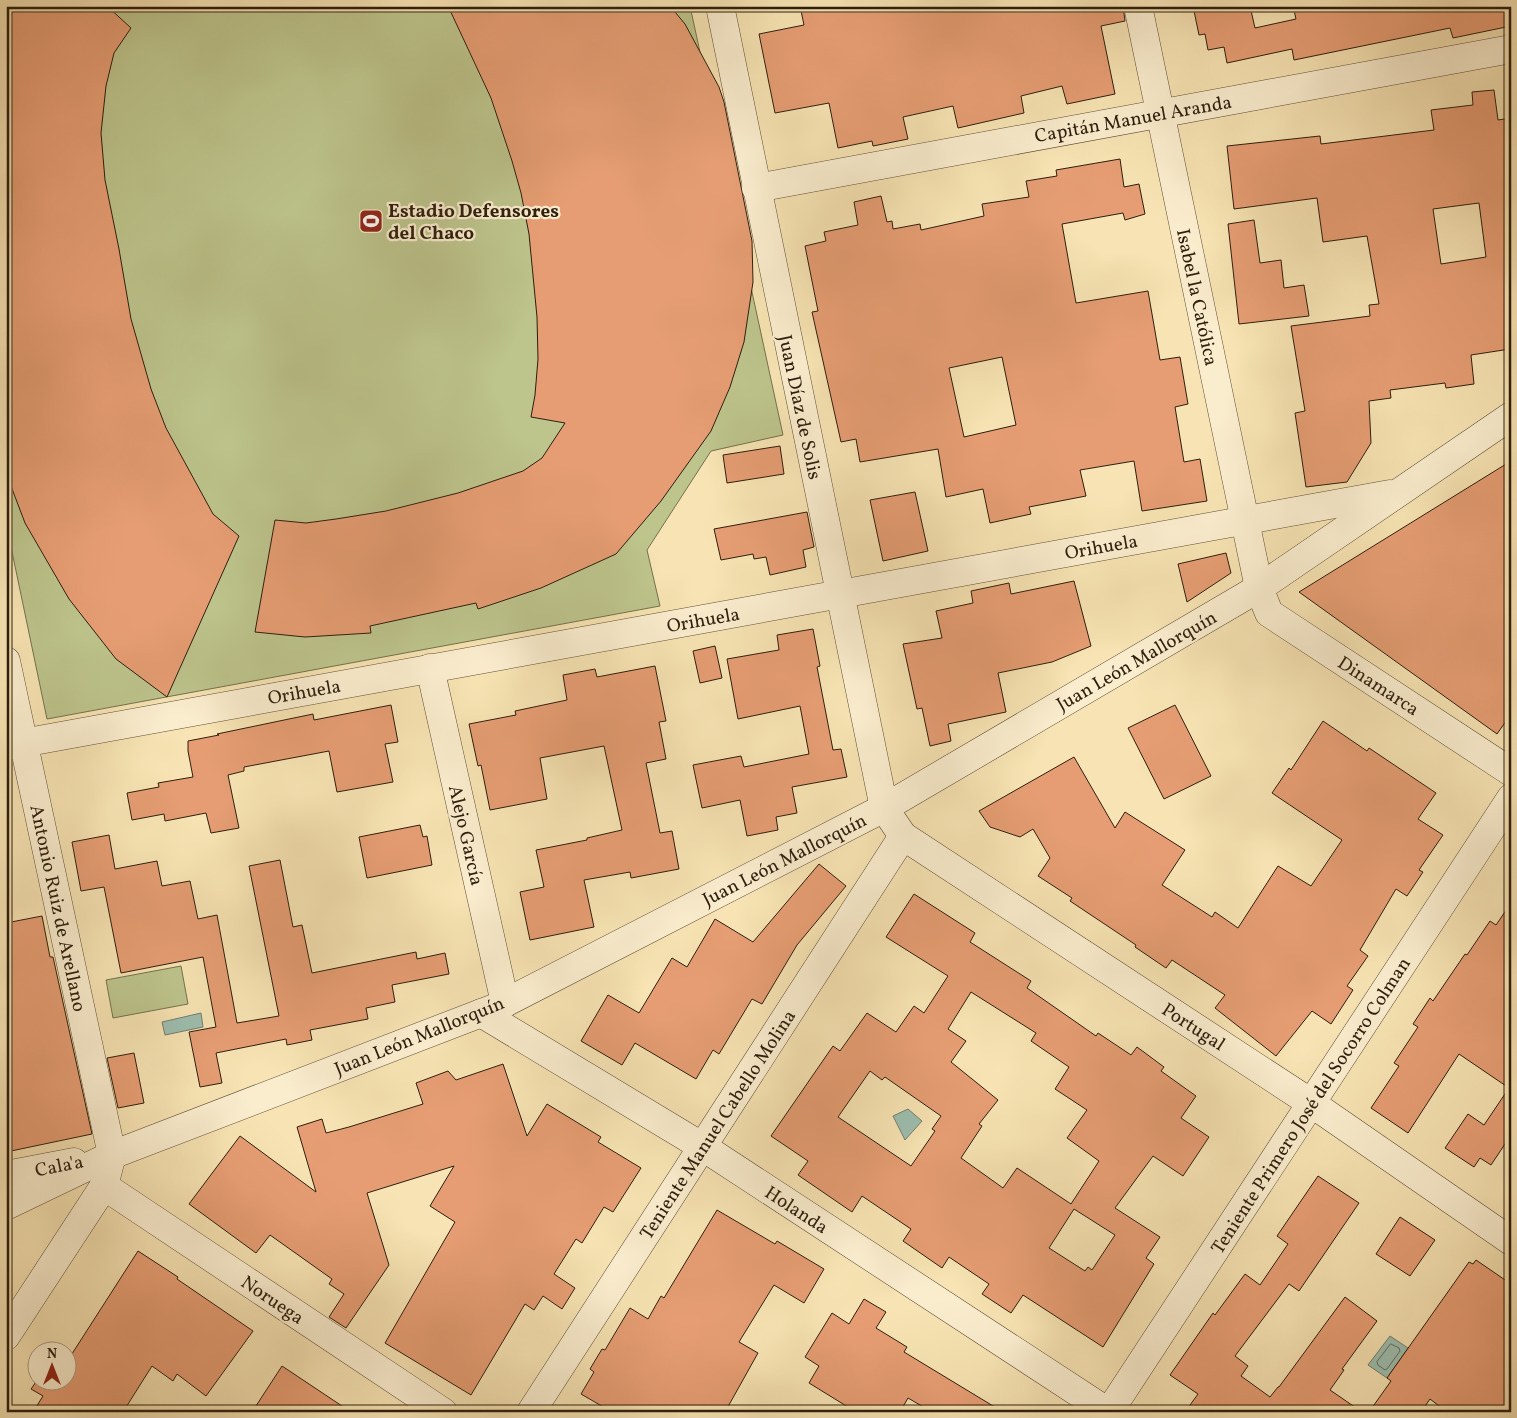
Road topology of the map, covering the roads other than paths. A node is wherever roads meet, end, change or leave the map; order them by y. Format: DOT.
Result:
graph roads {
  1 [pos="720,6"];
  2 [pos="1138,6"];
  3 [pos="1511,48"];
  4 [pos="1160,113"];
  5 [pos="756,188"];
  6 [pos="1505,428"];
  7 [pos="1399,493"];
  8 [pos="1244,520"];
  9 [pos="1259,588"];
  10 [pos="840,594"];
  11 [pos="6,661"];
  12 [pos="430,668"];
  13 [pos="15,744"];
  14 [pos="1511,772"];
  15 [pos="1511,798"];
  16 [pos="884,808"];
  17 [pos="903,836"];
  18 [pos="493,1008"];
  19 [pos="1311,1103"];
  20 [pos="702,1147"];
  21 [pos="112,1155"];
  22 [pos="6,1175"];
  23 [pos="104,1186"];
  24 [pos="6,1206"];
  25 [pos="1511,1241"];
  26 [pos="6,1336"];
  27 [pos="443,1412"];
  28 [pos="531,1412"];
  29 [pos="1109,1412"];
  1 -- 5 [label="street, Juan Díaz de Solis"];
  2 -- 4 [label="street, Isabel la Católica"];
  3 -- 4 [label="street, Capitán Manuel Aranda"];
  4 -- 5 [label="street, Capitán Manuel Aranda"];
  4 -- 8 [label="street, Isabel la Católica"];
  5 -- 10 [label="street, Juan Díaz de Solis"];
  6 -- 7 [label="street, Juan León Mallorquín"];
  7 -- 8 [label="street, Orihuela"];
  7 -- 9 [label="street, Juan León Mallorquín"];
  8 -- 9 [label="street, Isabel la Católica"];
  8 -- 10 [label="street, Orihuela"];
  9 -- 14 [label="street, Dinamarca"];
  9 -- 16 [label="street, Juan León Mallorquín"];
  10 -- 12 [label="street, Orihuela"];
  10 -- 16 [label="street, Juan Díaz de Solis"];
  11 -- 13 [label="street, Antonio Ruiz de Arellano"];
  12 -- 13 [label="street, Orihuela"];
  12 -- 18 [label="street, Alejo García"];
  13 -- 21 [label="street, Antonio Ruiz de Arellano"];
  15 -- 19 [label="street, Teniente Primero José del Socorro Colman"];
  16 -- 17 [label="street, Portugal"];
  16 -- 18 [label="street, Juan León Mallorquín"];
  17 -- 19 [label="street, Portugal"];
  17 -- 20 [label="street, Teniente Manuel Cabello Molina"];
  18 -- 20 [label="street, Holanda"];
  18 -- 21 [label="street, Juan León Mallorquín"];
  19 -- 25 [label="street, Portugal"];
  19 -- 29 [label="street, Teniente Primero José del Socorro Colman"];
  20 -- 28 [label="street, Teniente Manuel Cabello Molina"];
  20 -- 29 [label="street, Holanda"];
  21 -- 22 [label="street, Cala'a"];
  21 -- 23 [label="street"];
  21 -- 24 [label="street, Juan León Mallorquín"];
  23 -- 26 [label="street"];
  23 -- 27 [label="street, Noruega"];
}
